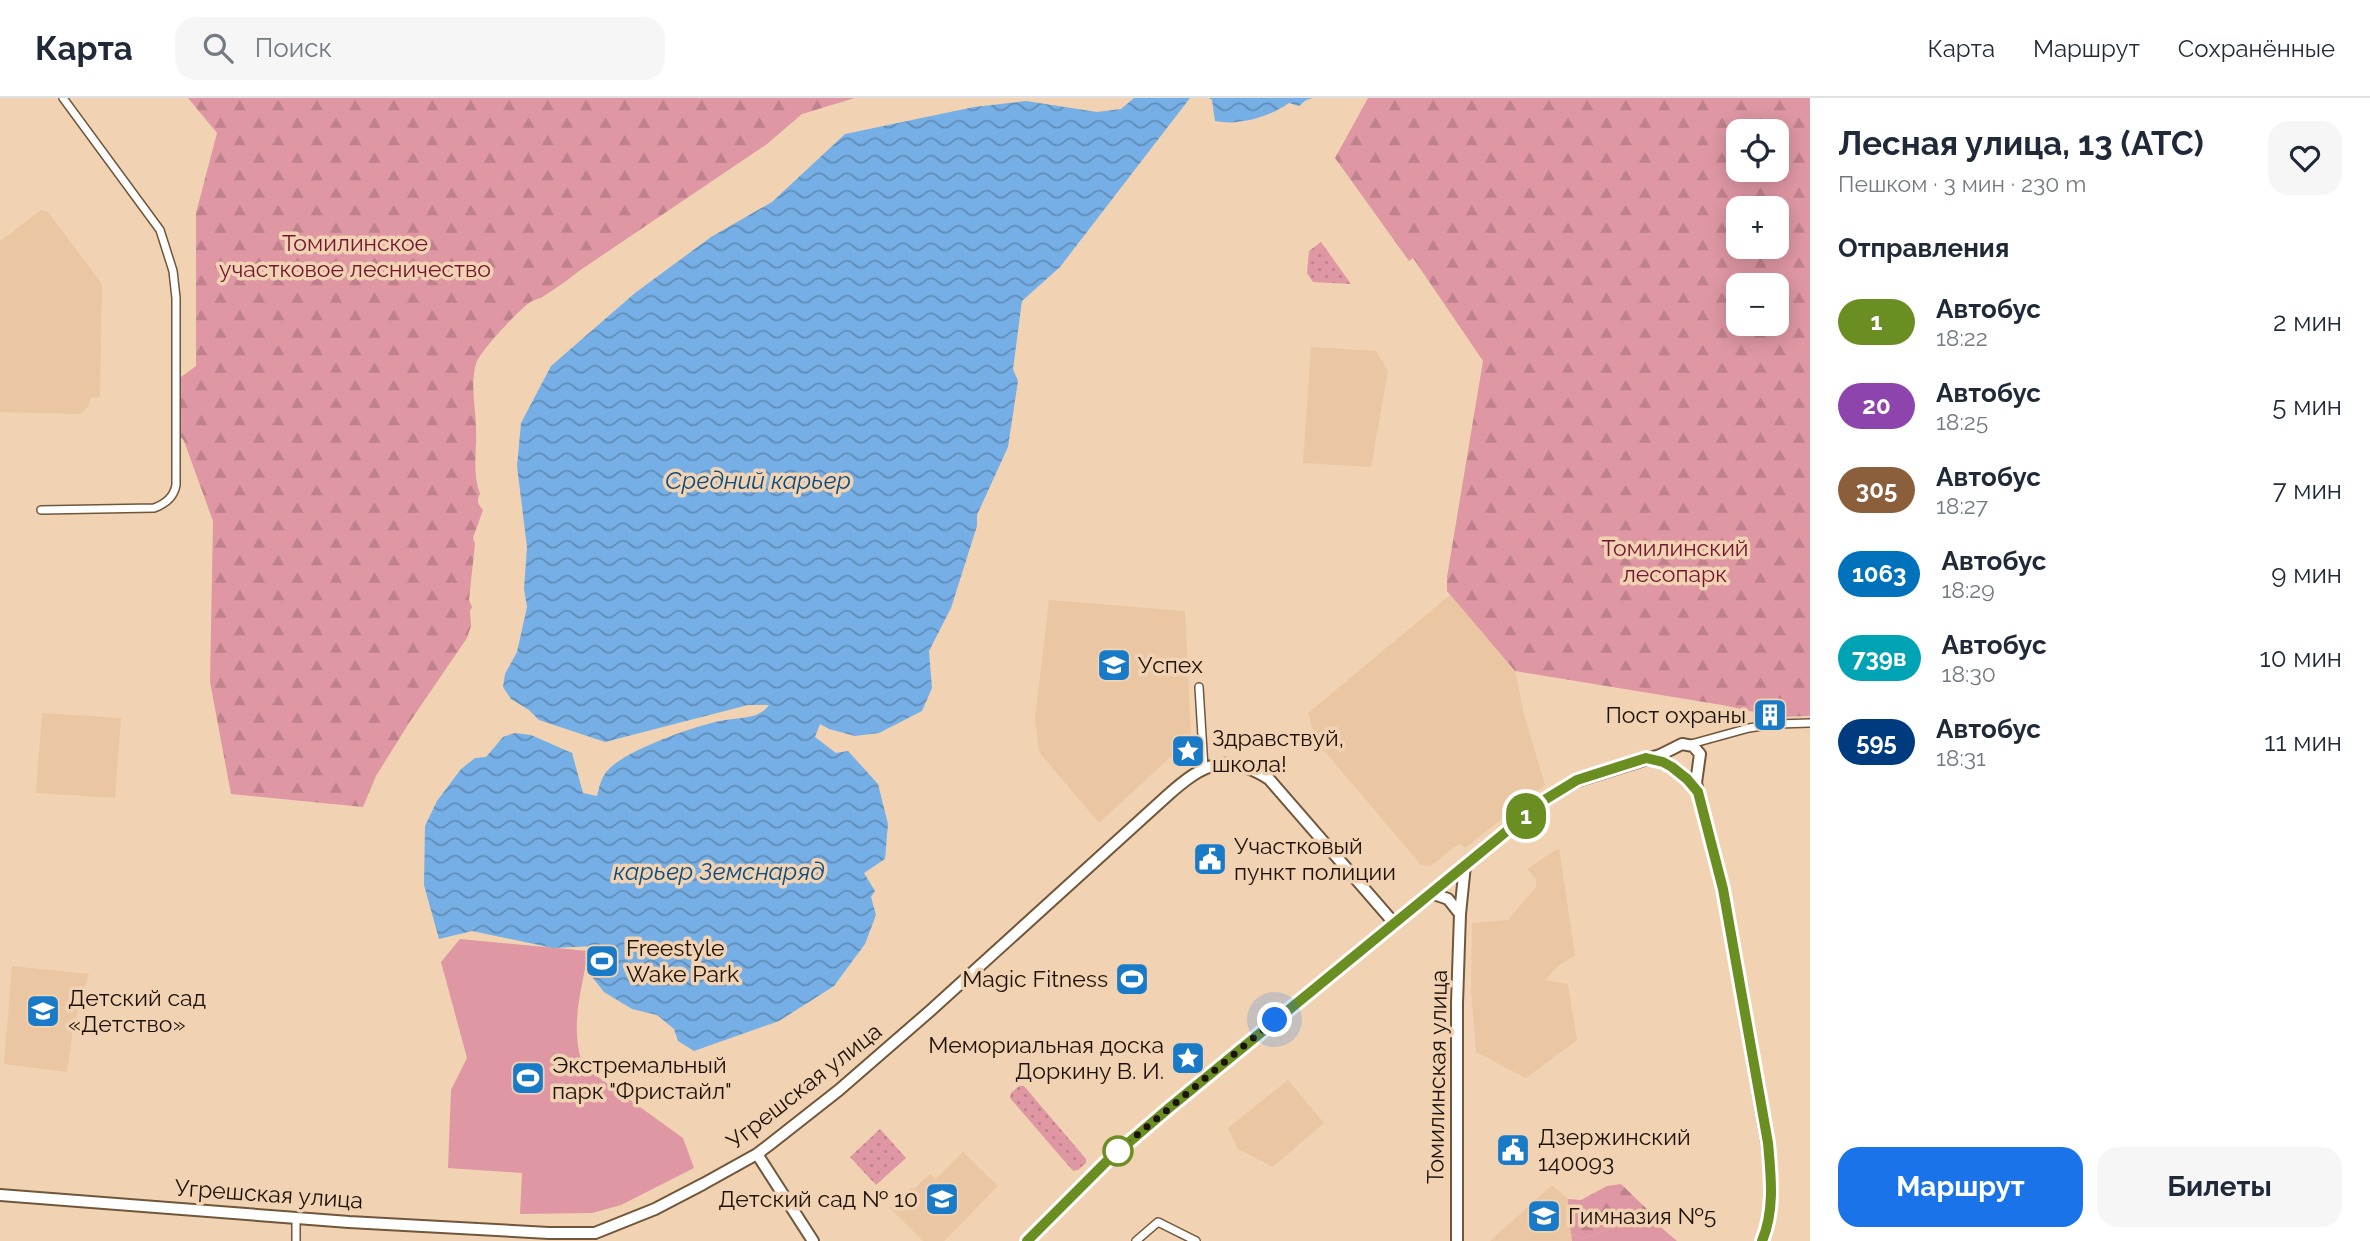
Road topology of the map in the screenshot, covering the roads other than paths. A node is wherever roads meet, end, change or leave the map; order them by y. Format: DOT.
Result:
graph roads {
  1 [pos="63,98"];
  2 [pos="41,510"];
  3 [pos="1199,687"];
  4 [pos="1810,723"];
  5 [pos="1710,738"];
  6 [pos="1689,744"];
  7 [pos="1673,750"];
  8 [pos="1700,754"];
  9 [pos="1646,758"];
  10 [pos="1204,768"];
  11 [pos="1697,769"];
  12 [pos="1676,770"];
  13 [pos="1698,792"];
  14 [pos="1465,865"];
  15 [pos="1431,892"];
  16 [pos="1460,914"];
  17 [pos="1394,923"];
  18 [pos="757,1154"];
  19 [pos="0,1195"];
  20 [pos="296,1218"];
  21 [pos="595,1237"];
  22 [pos="296,1241"];
  23 [pos="813,1241"];
  24 [pos="1027,1241"];
  25 [pos="1136,1241"];
  26 [pos="1196,1241"];
  27 [pos="1457,1241"];
  28 [pos="1762,1241"];
  1 -- 2 [label="street"];
  3 -- 10 [label="street"];
  4 -- 5 [label="street"];
  5 -- 6 [label="street"];
  5 -- 8 [label="street"];
  6 -- 7 [label="main road"];
  6 -- 8 [label="main road"];
  7 -- 9 [label="main road"];
  7 -- 12 [label="main road"];
  8 -- 11 [label="main road"];
  9 -- 12 [label="main road"];
  9 -- 14 [label="main road"];
  10 -- 17 [label="main road, Угрешская улица"];
  10 -- 18 [label="main road, Угрешская улица"];
  11 -- 12 [label="main road"];
  11 -- 13 [label="main road"];
  12 -- 13 [label="main road"];
  13 -- 28 [label="main road"];
  14 -- 15 [label="main road"];
  14 -- 16 [label="main road, Томилинская улица"];
  15 -- 16 [label="main road"];
  15 -- 17 [label="main road"];
  16 -- 27 [label="main road, Томилинская улица"];
  17 -- 24 [label="main road"];
  18 -- 21 [label="main road, Угрешская улица"];
  18 -- 23 [label="main road"];
  19 -- 20 [label="main road, Угрешская улица"];
  20 -- 21 [label="main road, Угрешская улица"];
  20 -- 22 [label="street"];
  25 -- 26 [label="street"];
}
